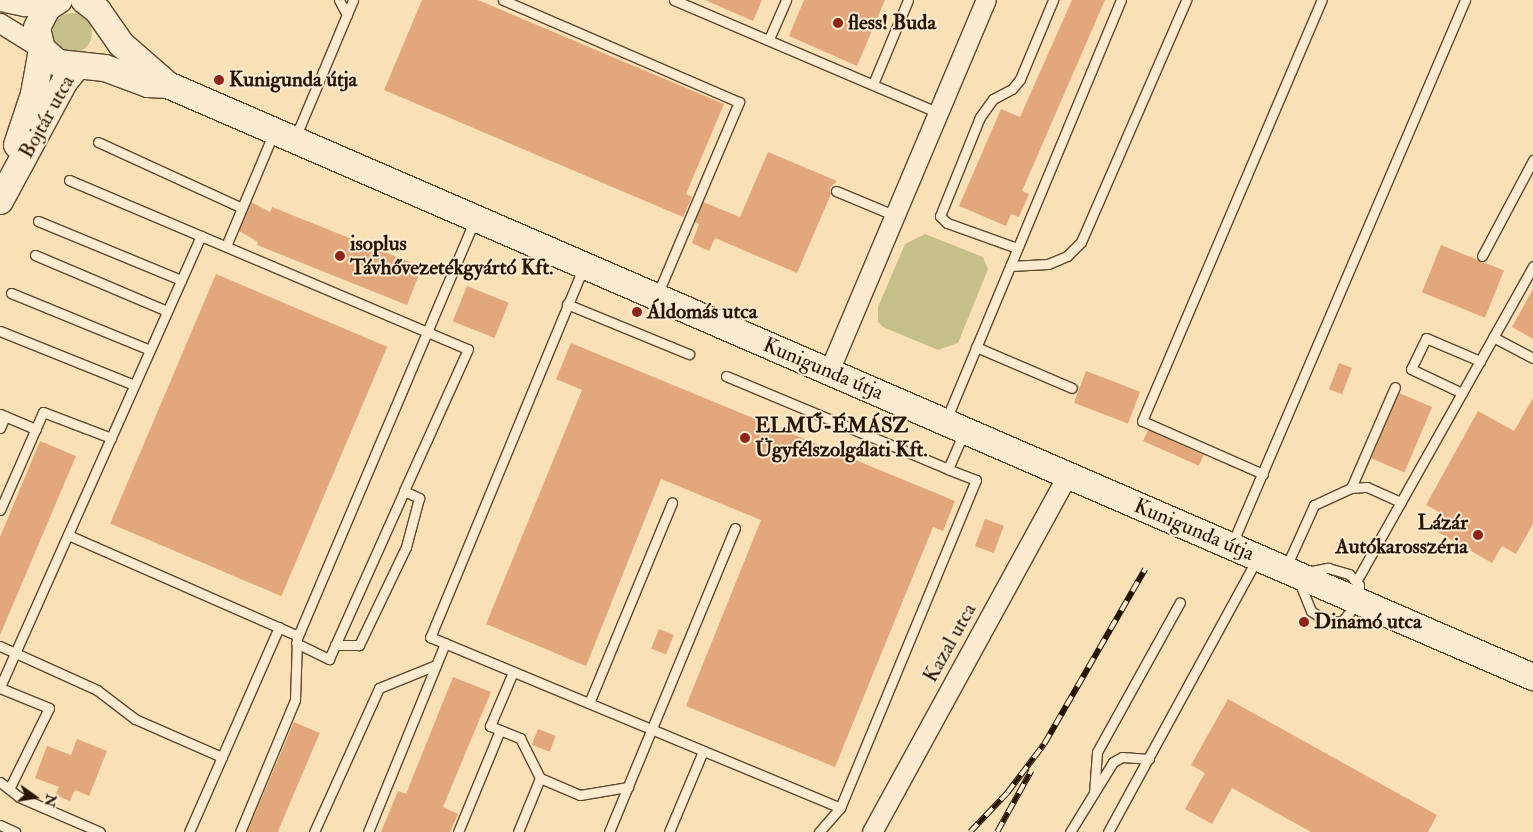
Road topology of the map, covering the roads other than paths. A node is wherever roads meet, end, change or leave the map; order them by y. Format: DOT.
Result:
graph roads {
  1 [pos="59,0"];
  2 [pos="84,0"];
  3 [pos="339,0"];
  4 [pos="353,0"];
  5 [pos="503,0"];
  6 [pos="674,0"];
  7 [pos="786,0"];
  8 [pos="908,0"];
  9 [pos="986,0"];
  10 [pos="1053,0"];
  11 [pos="1121,0"];
  12 [pos="1186,0"];
  13 [pos="1322,0"];
  14 [pos="1465,0"];
  15 [pos="0,1"];
  16 [pos="104,10"];
  17 [pos="347,15"];
  18 [pos="0,23"];
  19 [pos="769,39"];
  20 [pos="42,49"];
  21 [pos="76,66"];
  22 [pos="873,84"];
  23 [pos="168,85"];
  24 [pos="939,114"];
  25 [pos="284,135"];
  26 [pos="98,142"];
  27 [pos="1533,160"];
  28 [pos="68,180"];
  29 [pos="836,191"];
  30 [pos="2,198"];
  31 [pos="242,208"];
  32 [pos="896,216"];
  33 [pos="476,218"];
  34 [pos="38,221"];
  35 [pos="201,236"];
  36 [pos="226,246"];
  37 [pos="1018,248"];
  38 [pos="35,255"];
  39 [pos="1482,256"];
  40 [pos="584,265"];
  41 [pos="1010,266"];
  42 [pos="1533,266"];
  43 [pos="181,280"];
  44 [pos="11,293"];
  45 [pos="656,297"];
  46 [pos="568,304"];
  47 [pos="167,311"];
  48 [pos="0,331"];
  49 [pos="428,331"];
  50 [pos="1494,337"];
  51 [pos="976,347"];
  52 [pos="150,350"];
  53 [pos="689,354"];
  54 [pos="1533,358"];
  55 [pos="1480,362"];
  56 [pos="829,371"];
  57 [pos="726,376"];
  58 [pos="134,385"];
  59 [pos="1395,386"];
  60 [pos="1072,388"];
  61 [pos="1462,393"];
  62 [pos="3,415"];
  63 [pos="955,425"];
  64 [pos="0,428"];
  65 [pos="36,429"];
  66 [pos="111,438"];
  67 [pos="948,469"];
  68 [pos="1263,474"];
  69 [pos="1067,476"];
  70 [pos="1351,488"];
  71 [pos="404,490"];
  72 [pos="1401,502"];
  73 [pos="672,503"];
  74 [pos="0,510"];
  75 [pos="735,528"];
  76 [pos="68,535"];
  77 [pos="1232,546"];
  78 [pos="1257,557"];
  79 [pos="1290,571"];
  80 [pos="1358,591"];
  81 [pos="1180,602"];
  82 [pos="279,627"];
  83 [pos="297,639"];
  84 [pos="445,644"];
  85 [pos="336,645"];
  86 [pos="0,646"];
  87 [pos="15,652"];
  88 [pos="436,665"];
  89 [pos="513,672"];
  90 [pos="1533,676"];
  91 [pos="0,687"];
  92 [pos="589,703"];
  93 [pos="651,729"];
  94 [pos="500,730"];
  95 [pos="703,751"];
  96 [pos="222,757"];
  97 [pos="1149,759"];
  98 [pos="540,778"];
  99 [pos="0,782"];
  100 [pos="10,787"];
  101 [pos="628,787"];
  102 [pos="1094,793"];
  103 [pos="840,808"];
  104 [pos="0,825"];
  105 [pos="15,832"];
  106 [pos="100,832"];
  107 [pos="189,832"];
  108 [pos="240,832"];
  109 [pos="314,832"];
  110 [pos="368,832"];
  111 [pos="458,832"];
  112 [pos="518,832"];
  113 [pos="609,832"];
  114 [pos="669,832"];
  115 [pos="819,832"];
  116 [pos="872,832"];
  117 [pos="1070,832"];
  118 [pos="1108,832"];
  1 -- 15 [label="street"];
  1 -- 20 [label="street, Bojtár utca"];
  2 -- 16 [label="street, Kunigunda útja"];
  3 -- 17 [label="lane"];
  4 -- 17 [label="lane"];
  5 -- 45 [label="lane"];
  6 -- 19 [label="lane"];
  7 -- 19 [label="lane"];
  8 -- 22 [label="lane"];
  9 -- 24 [label="street"];
  10 -- 37 [label="lane"];
  11 -- 37 [label="lane"];
  12 -- 41 [label="lane"];
  13 -- 68 [label="lane"];
  14 -- 68 [label="lane"];
  16 -- 21 [label="street"];
  16 -- 23 [label="street, Kunigunda útja"];
  17 -- 25 [label="lane"];
  18 -- 20 [label="street, Kunigunda útja"];
  19 -- 22 [label="lane"];
  20 -- 21 [label="street, Kunigunda útja"];
  20 -- 30 [label="street, Bojtár utca"];
  21 -- 23 [label="street, Kunigunda útja"];
  21 -- 30 [label="street, Bojtár utca"];
  22 -- 24 [label="lane"];
  23 -- 25 [label="street, Kunigunda útja"];
  24 -- 32 [label="street"];
  25 -- 31 [label="lane"];
  25 -- 33 [label="street, Kunigunda útja"];
  26 -- 31 [label="lane"];
  27 -- 39 [label="lane"];
  28 -- 35 [label="lane"];
  29 -- 32 [label="lane"];
  31 -- 36 [label="lane"];
  32 -- 56 [label="street"];
  33 -- 40 [label="street, Kunigunda útja"];
  33 -- 49 [label="lane"];
  34 -- 43 [label="lane"];
  35 -- 36 [label="lane"];
  35 -- 43 [label="lane"];
  36 -- 49 [label="lane"];
  37 -- 41 [label="lane"];
  38 -- 47 [label="lane"];
  40 -- 45 [label="street, Kunigunda útja"];
  40 -- 46 [label="lane"];
  41 -- 51 [label="lane"];
  42 -- 50 [label="lane"];
  43 -- 47 [label="lane"];
  44 -- 52 [label="lane"];
  45 -- 56 [label="street, Kunigunda útja"];
  46 -- 53 [label="lane"];
  46 -- 84 [label="lane"];
  47 -- 52 [label="lane"];
  48 -- 58 [label="lane"];
  49 -- 71 [label="lane"];
  49 -- 83 [label="lane"];
  50 -- 54 [label="lane"];
  50 -- 55 [label="lane"];
  51 -- 60 [label="lane"];
  51 -- 63 [label="lane"];
  52 -- 58 [label="lane"];
  55 -- 61 [label="lane"];
  55 -- 61 [label="lane"];
  56 -- 63 [label="street, Kunigunda útja"];
  57 -- 67 [label="lane"];
  58 -- 66 [label="lane"];
  59 -- 70 [label="lane"];
  61 -- 72 [label="lane"];
  62 -- 64 [label="lane"];
  62 -- 65 [label="lane"];
  63 -- 67 [label="lane"];
  63 -- 69 [label="street, Kunigunda útja"];
  65 -- 66 [label="lane"];
  65 -- 74 [label="lane"];
  66 -- 76 [label="lane"];
  67 -- 103 [label="lane"];
  68 -- 77 [label="lane"];
  69 -- 77 [label="street, Kunigunda útja"];
  69 -- 116 [label="street, Kazal utca"];
  70 -- 72 [label="lane"];
  70 -- 79 [label="lane"];
  71 -- 85 [label="lane"];
  71 -- 85 [label="lane"];
  72 -- 80 [label="lane"];
  73 -- 92 [label="lane"];
  75 -- 93 [label="lane"];
  76 -- 82 [label="lane"];
  76 -- 87 [label="lane"];
  77 -- 78 [label="street, Kunigunda útja"];
  78 -- 79 [label="street, Kunigunda útja"];
  78 -- 97 [label="lane"];
  79 -- 80 [label="street, Kunigunda útja"];
  80 -- 90 [label="street, Kunigunda útja"];
  81 -- 102 [label="lane"];
  82 -- 83 [label="lane"];
  82 -- 96 [label="lane"];
  83 -- 85 [label="lane"];
  83 -- 108 [label="lane"];
  84 -- 88 [label="lane"];
  84 -- 89 [label="lane"];
  86 -- 87 [label="lane"];
  87 -- 91 [label="lane"];
  87 -- 96 [label="lane"];
  88 -- 109 [label="lane"];
  88 -- 110 [label="lane"];
  89 -- 92 [label="lane"];
  89 -- 94 [label="lane"];
  91 -- 100 [label="lane"];
  92 -- 93 [label="lane"];
  93 -- 95 [label="lane"];
  93 -- 101 [label="lane"];
  94 -- 98 [label="lane"];
  94 -- 111 [label="lane"];
  95 -- 103 [label="lane"];
  95 -- 114 [label="lane"];
  96 -- 107 [label="lane"];
  97 -- 102 [label="lane"];
  97 -- 118 [label="lane"];
  98 -- 101 [label="lane"];
  98 -- 112 [label="lane"];
  99 -- 100 [label="lane"];
  100 -- 106 [label="lane"];
  101 -- 113 [label="lane"];
  102 -- 117 [label="lane"];
  103 -- 115 [label="lane"];
  104 -- 105 [label="lane"];
}
